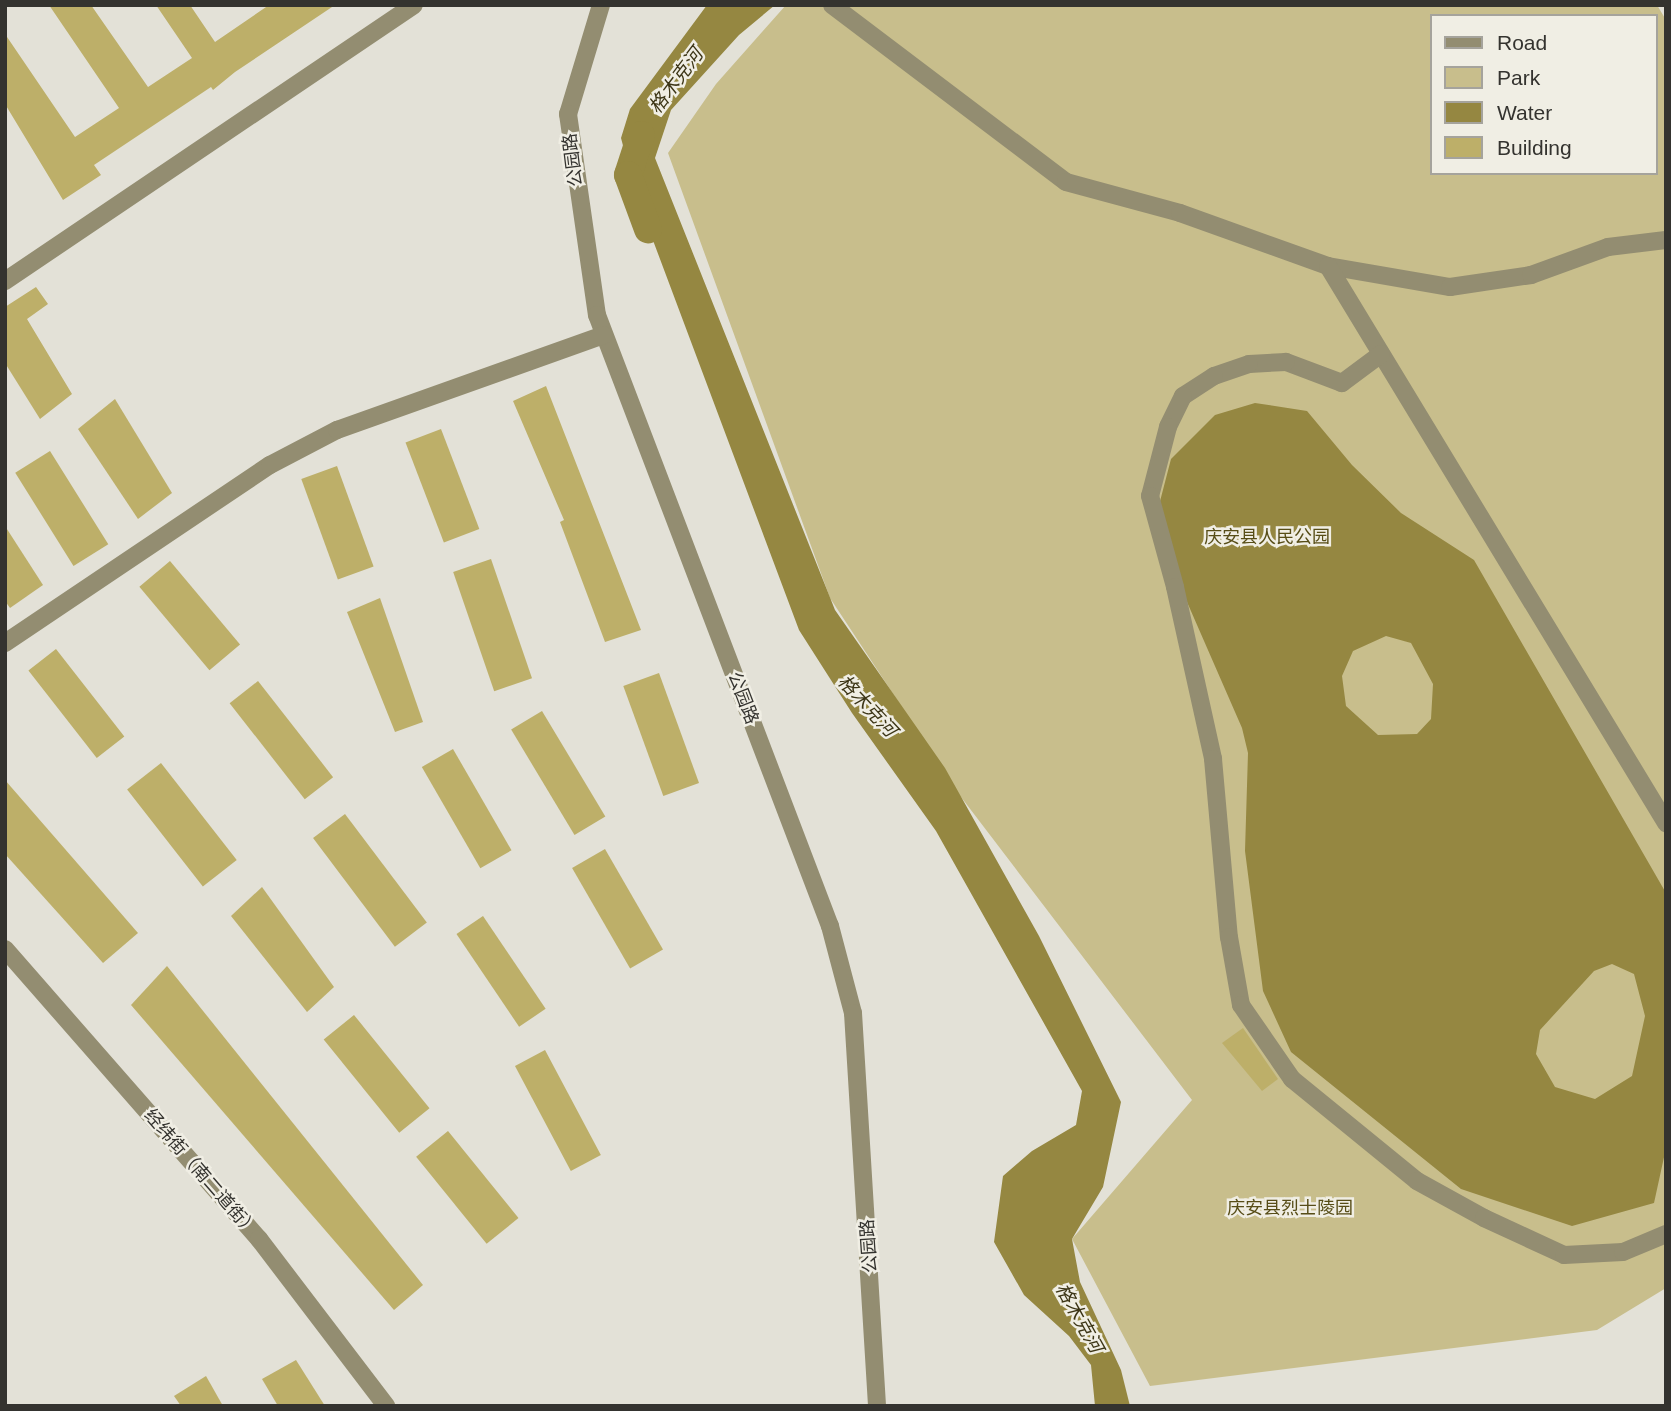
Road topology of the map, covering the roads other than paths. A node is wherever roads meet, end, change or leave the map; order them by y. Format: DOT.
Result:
graph roads {
  1 [pos="414,5"];
  2 [pos="601,5"];
  3 [pos="832,5"];
  4 [pos="1666,240"];
  5 [pos="1328,266"];
  6 [pos="5,281"];
  7 [pos="604,335"];
  8 [pos="1381,354"];
  9 [pos="5,643"];
  10 [pos="1666,823"];
  11 [pos="5,949"];
  12 [pos="1666,1234"];
  13 [pos="386,1406"];
  14 [pos="877,1406"];
  1 -- 6 [label="street"];
  2 -- 7 [label="street, 公园路"];
  3 -- 5 [label="street"];
  4 -- 5 [label="street"];
  5 -- 8 [label="street"];
  7 -- 9 [label="street"];
  7 -- 14 [label="street, 公园路"];
  8 -- 10 [label="street"];
  8 -- 12 [label="street"];
  11 -- 13 [label="street, 经纬街（南二道街）"];
}
